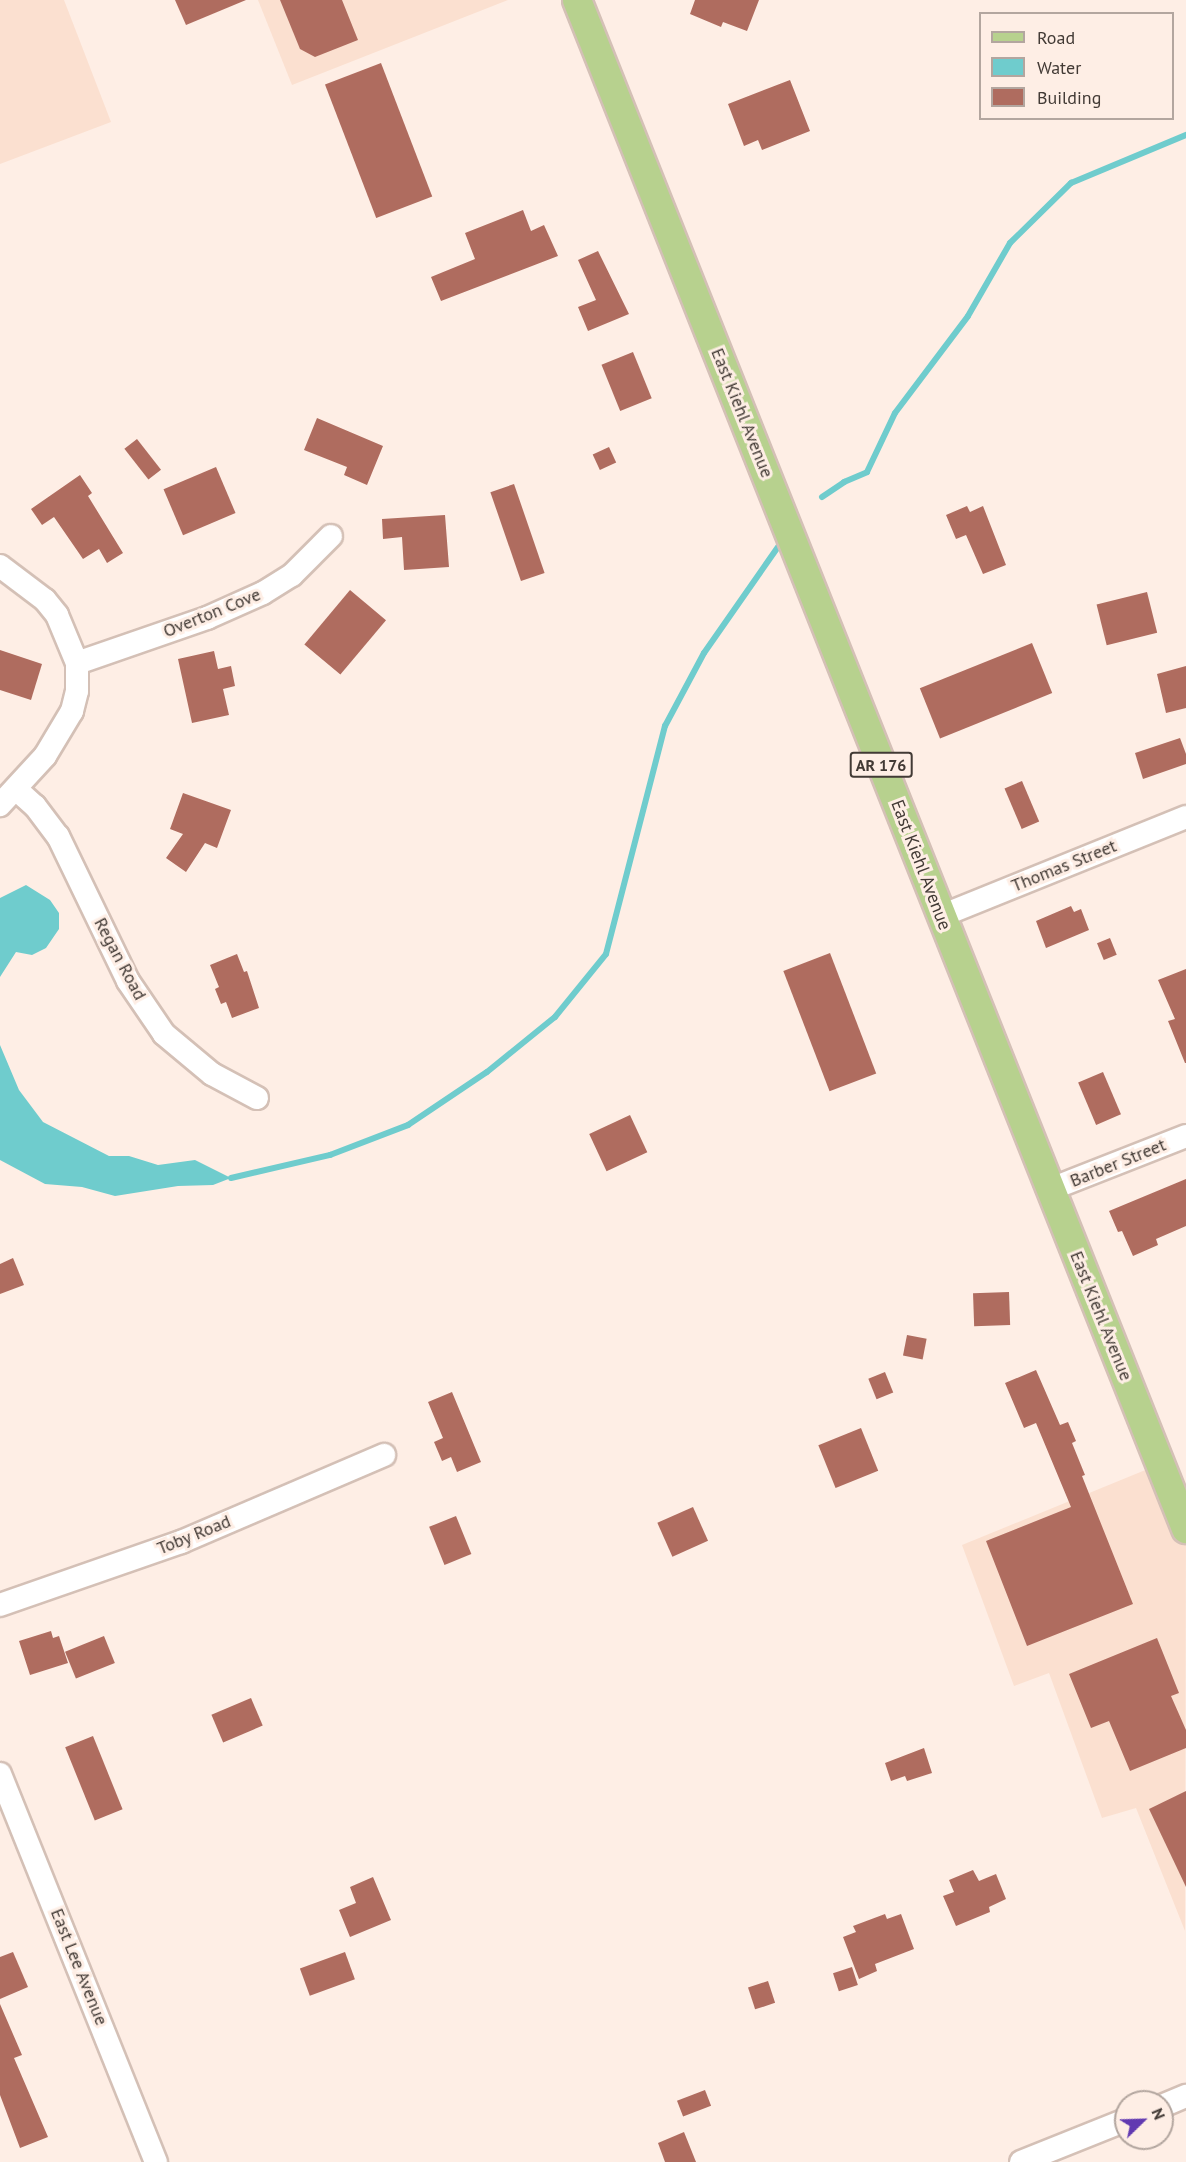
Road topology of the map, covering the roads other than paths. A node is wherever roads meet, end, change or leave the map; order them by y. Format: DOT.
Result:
graph roads {
  1 [pos="577,0"];
  2 [pos="331,536"];
  3 [pos="0,566"];
  4 [pos="77,663"];
  5 [pos="17,790"];
  6 [pos="0,805"];
  7 [pos="1186,817"];
  8 [pos="941,916"];
  9 [pos="257,1098"];
  10 [pos="1186,1136"];
  11 [pos="1051,1190"];
  12 [pos="384,1455"];
  13 [pos="1186,1529"];
  14 [pos="0,1605"];
  15 [pos="0,1773"];
  16 [pos="1114,2125"];
  17 [pos="156,2162"];
  18 [pos="1021,2162"];
  1 -- 8 [label="main road, East Kiehl Avenue / AR 176"];
  2 -- 4 [label="street, Overton Cove"];
  3 -- 4 [label="street"];
  4 -- 5 [label="street"];
  5 -- 6 [label="street"];
  5 -- 9 [label="street, Regan Road"];
  7 -- 8 [label="street, Thomas Street"];
  8 -- 11 [label="main road, East Kiehl Avenue / AR 176"];
  10 -- 11 [label="street, Barber Street"];
  11 -- 13 [label="main road, East Kiehl Avenue / AR 176"];
  12 -- 14 [label="street, Toby Road"];
  15 -- 17 [label="street, East Lee Avenue"];
  16 -- 18 [label="street"];
}
